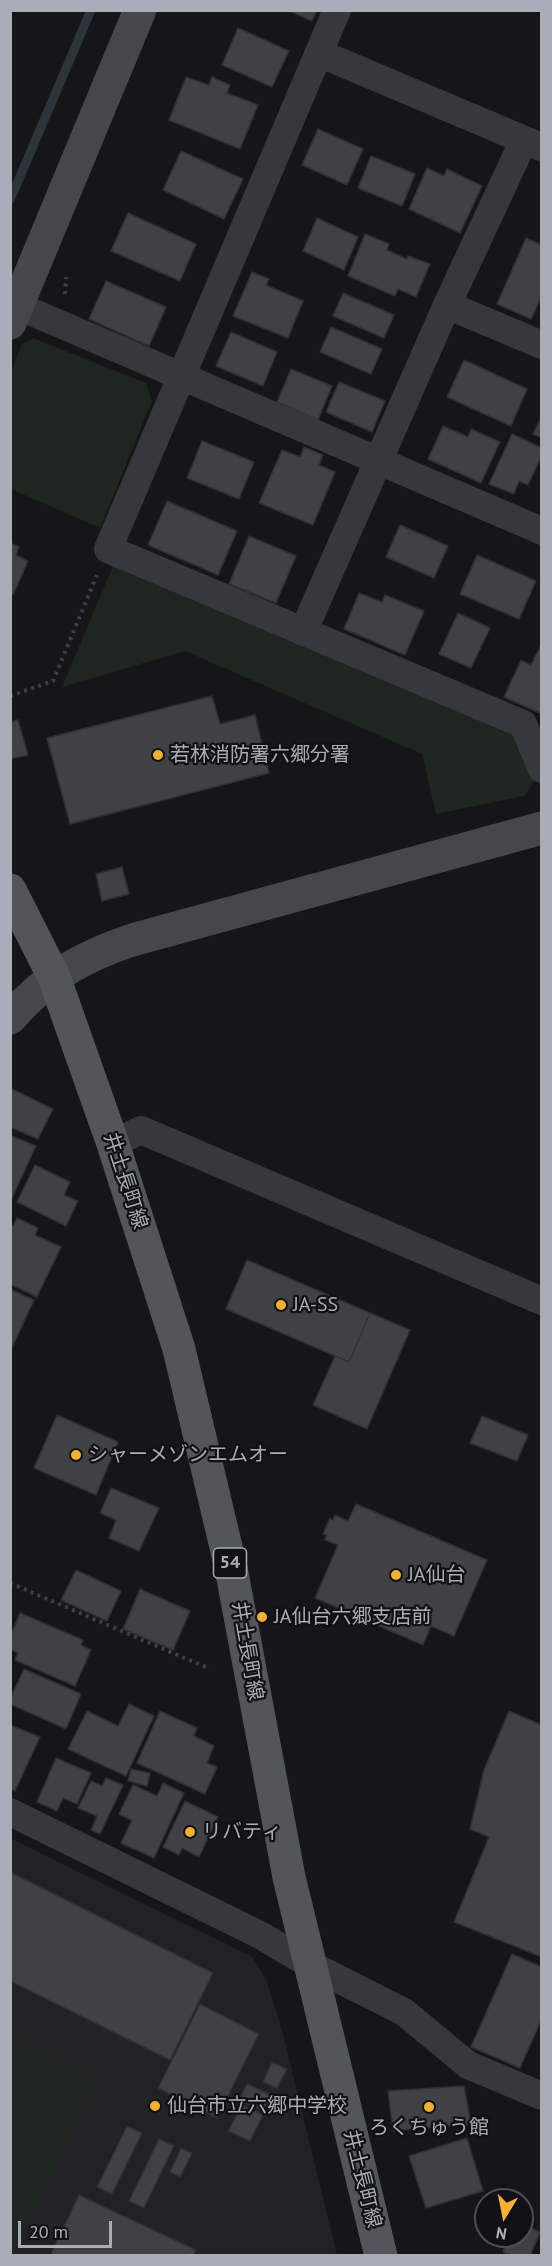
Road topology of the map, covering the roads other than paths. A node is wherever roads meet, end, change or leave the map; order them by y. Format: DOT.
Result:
graph roads {
  1 [pos="140,10"];
  2 [pos="337,10"];
  3 [pos="319,53"];
  4 [pos="533,144"];
  5 [pos="447,305"];
  6 [pos="14,314"];
  7 [pos="542,345"];
  8 [pos="182,376"];
  9 [pos="379,460"];
  10 [pos="542,531"];
  11 [pos="303,632"];
  12 [pos="542,769"];
  13 [pos="542,828"];
  14 [pos="10,890"];
  15 [pos="54,976"];
  16 [pos="10,1018"];
  17 [pos="113,1144"];
  18 [pos="542,1301"];
  19 [pos="10,1812"];
  20 [pos="309,1964"];
  21 [pos="542,2096"];
  22 [pos="381,2256"];
  1 -- 6 [label="street"];
  2 -- 3 [label="street"];
  3 -- 4 [label="street"];
  3 -- 8 [label="street"];
  4 -- 5 [label="street"];
  5 -- 7 [label="street"];
  5 -- 9 [label="street"];
  6 -- 8 [label="street"];
  8 -- 9 [label="street"];
  8 -- 11 [label="street"];
  9 -- 10 [label="street"];
  9 -- 11 [label="street"];
  11 -- 12 [label="street"];
  13 -- 15 [label="street"];
  14 -- 15 [label="main road, 井土長町線 / 54"];
  15 -- 16 [label="street"];
  15 -- 17 [label="main road, 井土長町線 / 54"];
  17 -- 18 [label="street"];
  17 -- 20 [label="main road, 井土長町線 / 54"];
  19 -- 20 [label="street"];
  20 -- 21 [label="street"];
  20 -- 22 [label="main road, 井土長町線 / 54"];
}
